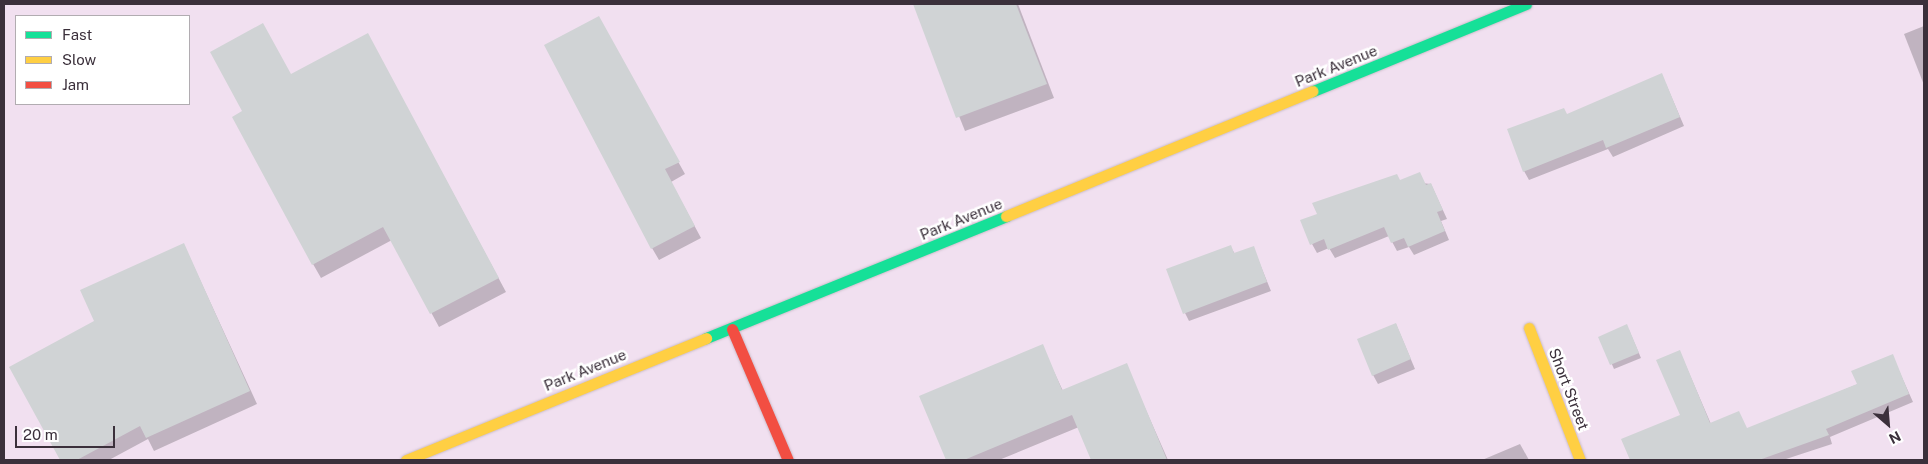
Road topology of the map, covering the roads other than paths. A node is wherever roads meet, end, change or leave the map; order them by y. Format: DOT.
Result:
graph roads {
  1 [pos="1526,4"];
  2 [pos="1529,328"];
  3 [pos="732,329"];
  4 [pos="406,460"];
  5 [pos="788,460"];
  6 [pos="1580,460"];
  1 -- 3 [label="main road, Park Avenue"];
  2 -- 6 [label="main road, Short Street"];
  3 -- 4 [label="main road, Park Avenue"];
  3 -- 5 [label="main road"];
}
